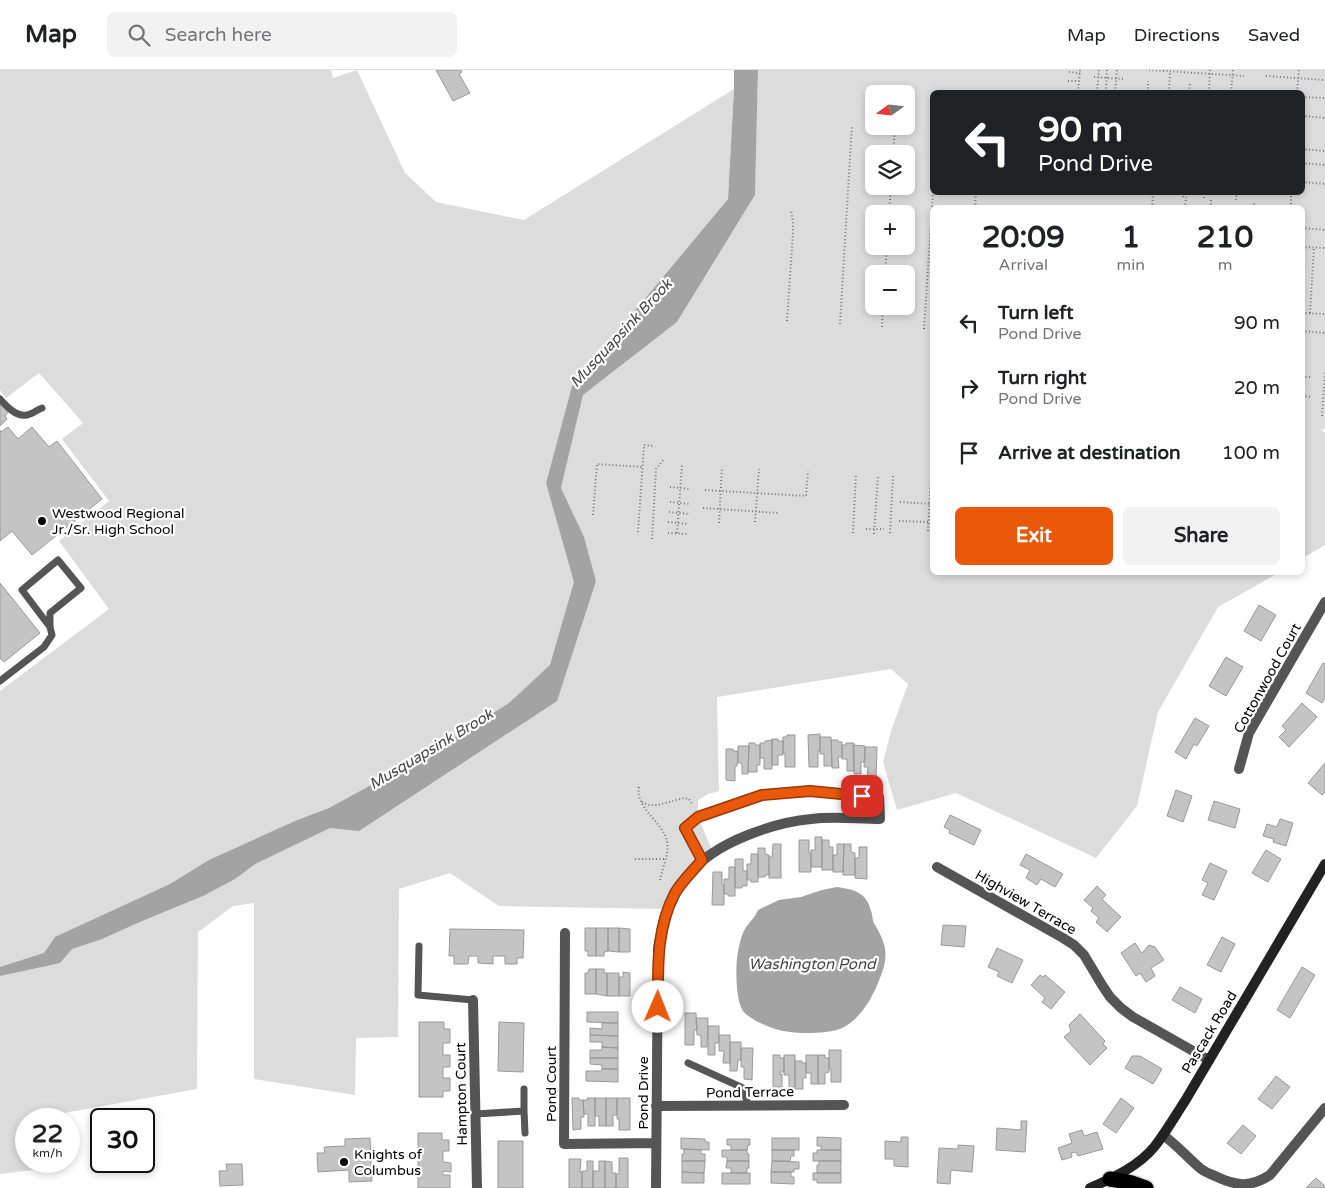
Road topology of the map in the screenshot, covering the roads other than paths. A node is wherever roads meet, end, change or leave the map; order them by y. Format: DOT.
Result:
graph roads {
  1 [pos="0,399"];
  2 [pos="42,408"];
  3 [pos="1325,602"];
  4 [pos="50,627"];
  5 [pos="0,681"];
  6 [pos="1239,769"];
  7 [pos="702,860"];
  8 [pos="1325,864"];
  9 [pos="936,867"];
  10 [pos="565,932"];
  11 [pos="419,946"];
  12 [pos="473,1000"];
  13 [pos="1209,1060"];
  14 [pos="688,1063"];
  15 [pos="524,1089"];
  16 [pos="748,1105"];
  17 [pos="844,1105"];
  18 [pos="656,1106"];
  19 [pos="1325,1108"];
  20 [pos="524,1111"];
  21 [pos="476,1114"];
  22 [pos="525,1133"];
  23 [pos="1163,1135"];
  24 [pos="656,1143"];
  25 [pos="1110,1179"];
  26 [pos="477,1188"];
  27 [pos="656,1188"];
  28 [pos="1090,1188"];
  29 [pos="1146,1188"];
  1 -- 2 [label="lane"];
  3 -- 6 [label="street, Cottonwood Court"];
  4 -- 4 [label="lane"];
  4 -- 5 [label="lane"];
  7 -- 7 [label="street, Pond Drive"];
  7 -- 18 [label="street, Pond Drive"];
  8 -- 13 [label="street, Pascack Road"];
  9 -- 13 [label="street, Highview Terrace"];
  10 -- 24 [label="street, Pond Court"];
  11 -- 12 [label="lane"];
  12 -- 21 [label="street, Hampton Court"];
  13 -- 23 [label="street, Pascack Road"];
  14 -- 16 [label="lane"];
  15 -- 20 [label="lane"];
  16 -- 17 [label="street, Pond Terrace"];
  16 -- 18 [label="street, Pond Terrace"];
  18 -- 24 [label="street, Pond Drive"];
  19 -- 23 [label="street"];
  20 -- 21 [label="lane"];
  20 -- 22 [label="lane"];
  21 -- 26 [label="street, Hampton Court"];
  23 -- 25 [label="street, Pascack Road"];
  24 -- 27 [label="street, Pond Drive"];
  25 -- 28 [label="street, Pascack Road"];
  25 -- 29 [label="highway"];
}
